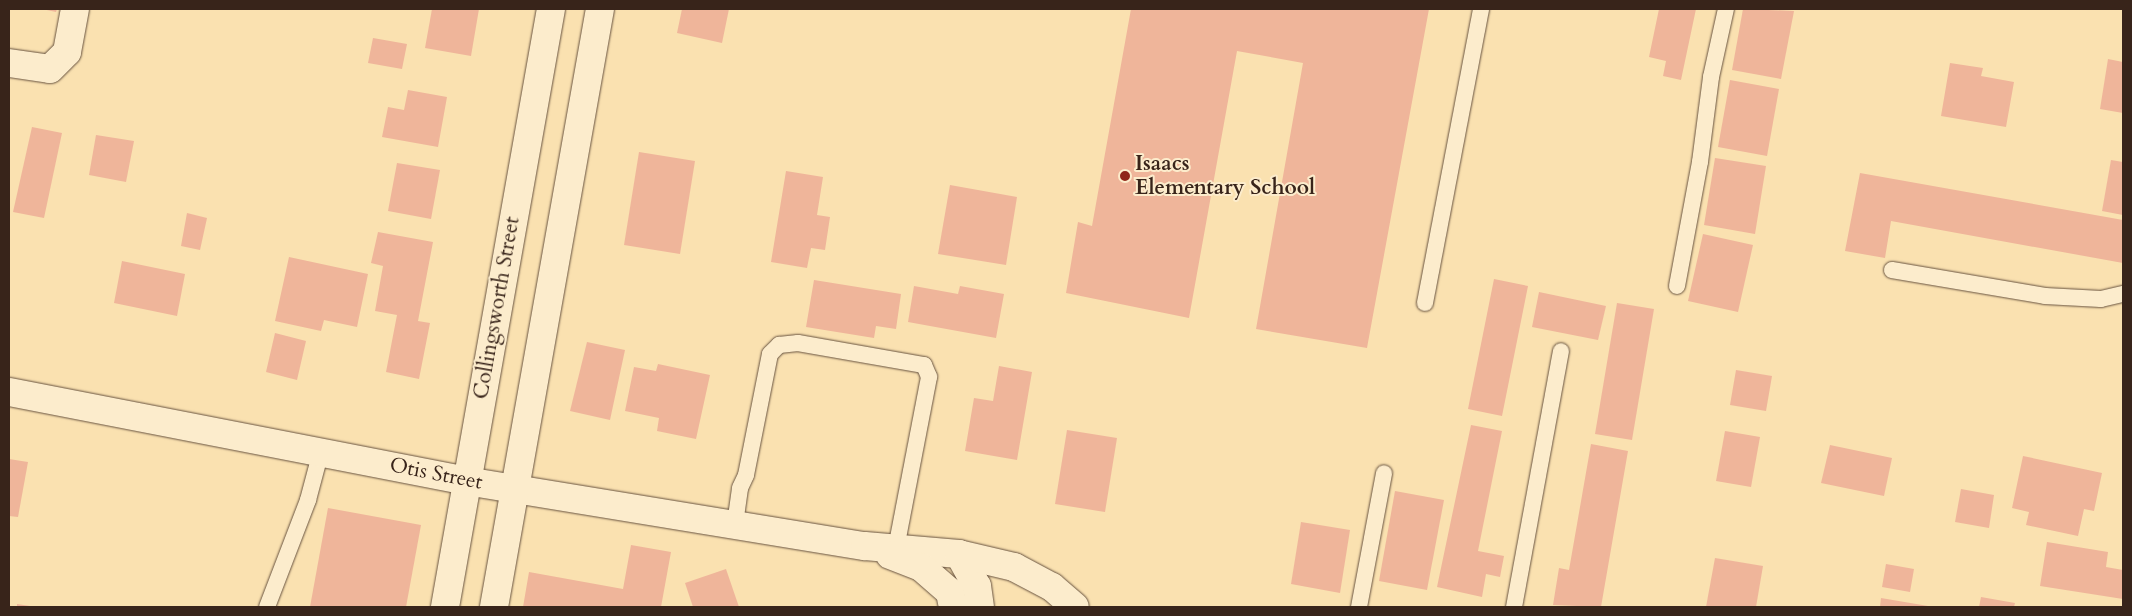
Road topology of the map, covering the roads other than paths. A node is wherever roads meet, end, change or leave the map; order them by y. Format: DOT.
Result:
graph roads {
  1 [pos="75,9"];
  2 [pos="551,9"];
  3 [pos="600,9"];
  4 [pos="1481,9"];
  5 [pos="1726,9"];
  6 [pos="9,63"];
  7 [pos="1892,270"];
  8 [pos="1677,286"];
  9 [pos="2123,294"];
  10 [pos="1424,303"];
  11 [pos="1561,351"];
  12 [pos="9,392"];
  13 [pos="321,451"];
  14 [pos="1384,473"];
  15 [pos="466,481"];
  16 [pos="514,488"];
  17 [pos="735,524"];
  18 [pos="865,546"];
  19 [pos="896,548"];
  20 [pos="959,554"];
  21 [pos="267,607"];
  22 [pos="445,607"];
  23 [pos="494,607"];
  24 [pos="953,607"];
  25 [pos="980,607"];
  26 [pos="1075,607"];
  27 [pos="1359,607"];
  28 [pos="1514,607"];
  1 -- 6 [label="street"];
  2 -- 15 [label="street, Collingsworth Street"];
  3 -- 16 [label="street"];
  4 -- 10 [label="lane"];
  5 -- 8 [label="lane"];
  7 -- 9 [label="lane"];
  11 -- 28 [label="lane"];
  12 -- 13 [label="street, Otis Street"];
  13 -- 15 [label="street, Otis Street"];
  13 -- 21 [label="lane"];
  14 -- 27 [label="lane"];
  15 -- 16 [label="street, Otis Street"];
  15 -- 22 [label="street, Collingsworth Street"];
  16 -- 17 [label="street, Otis Street"];
  16 -- 23 [label="street"];
  17 -- 18 [label="street, Otis Street"];
  17 -- 19 [label="lane"];
  18 -- 19 [label="street, Otis Street"];
  18 -- 24 [label="street, Otis Street"];
  19 -- 20 [label="street, Otis Street"];
  20 -- 25 [label="street"];
  20 -- 26 [label="street, Otis Street"];
}
